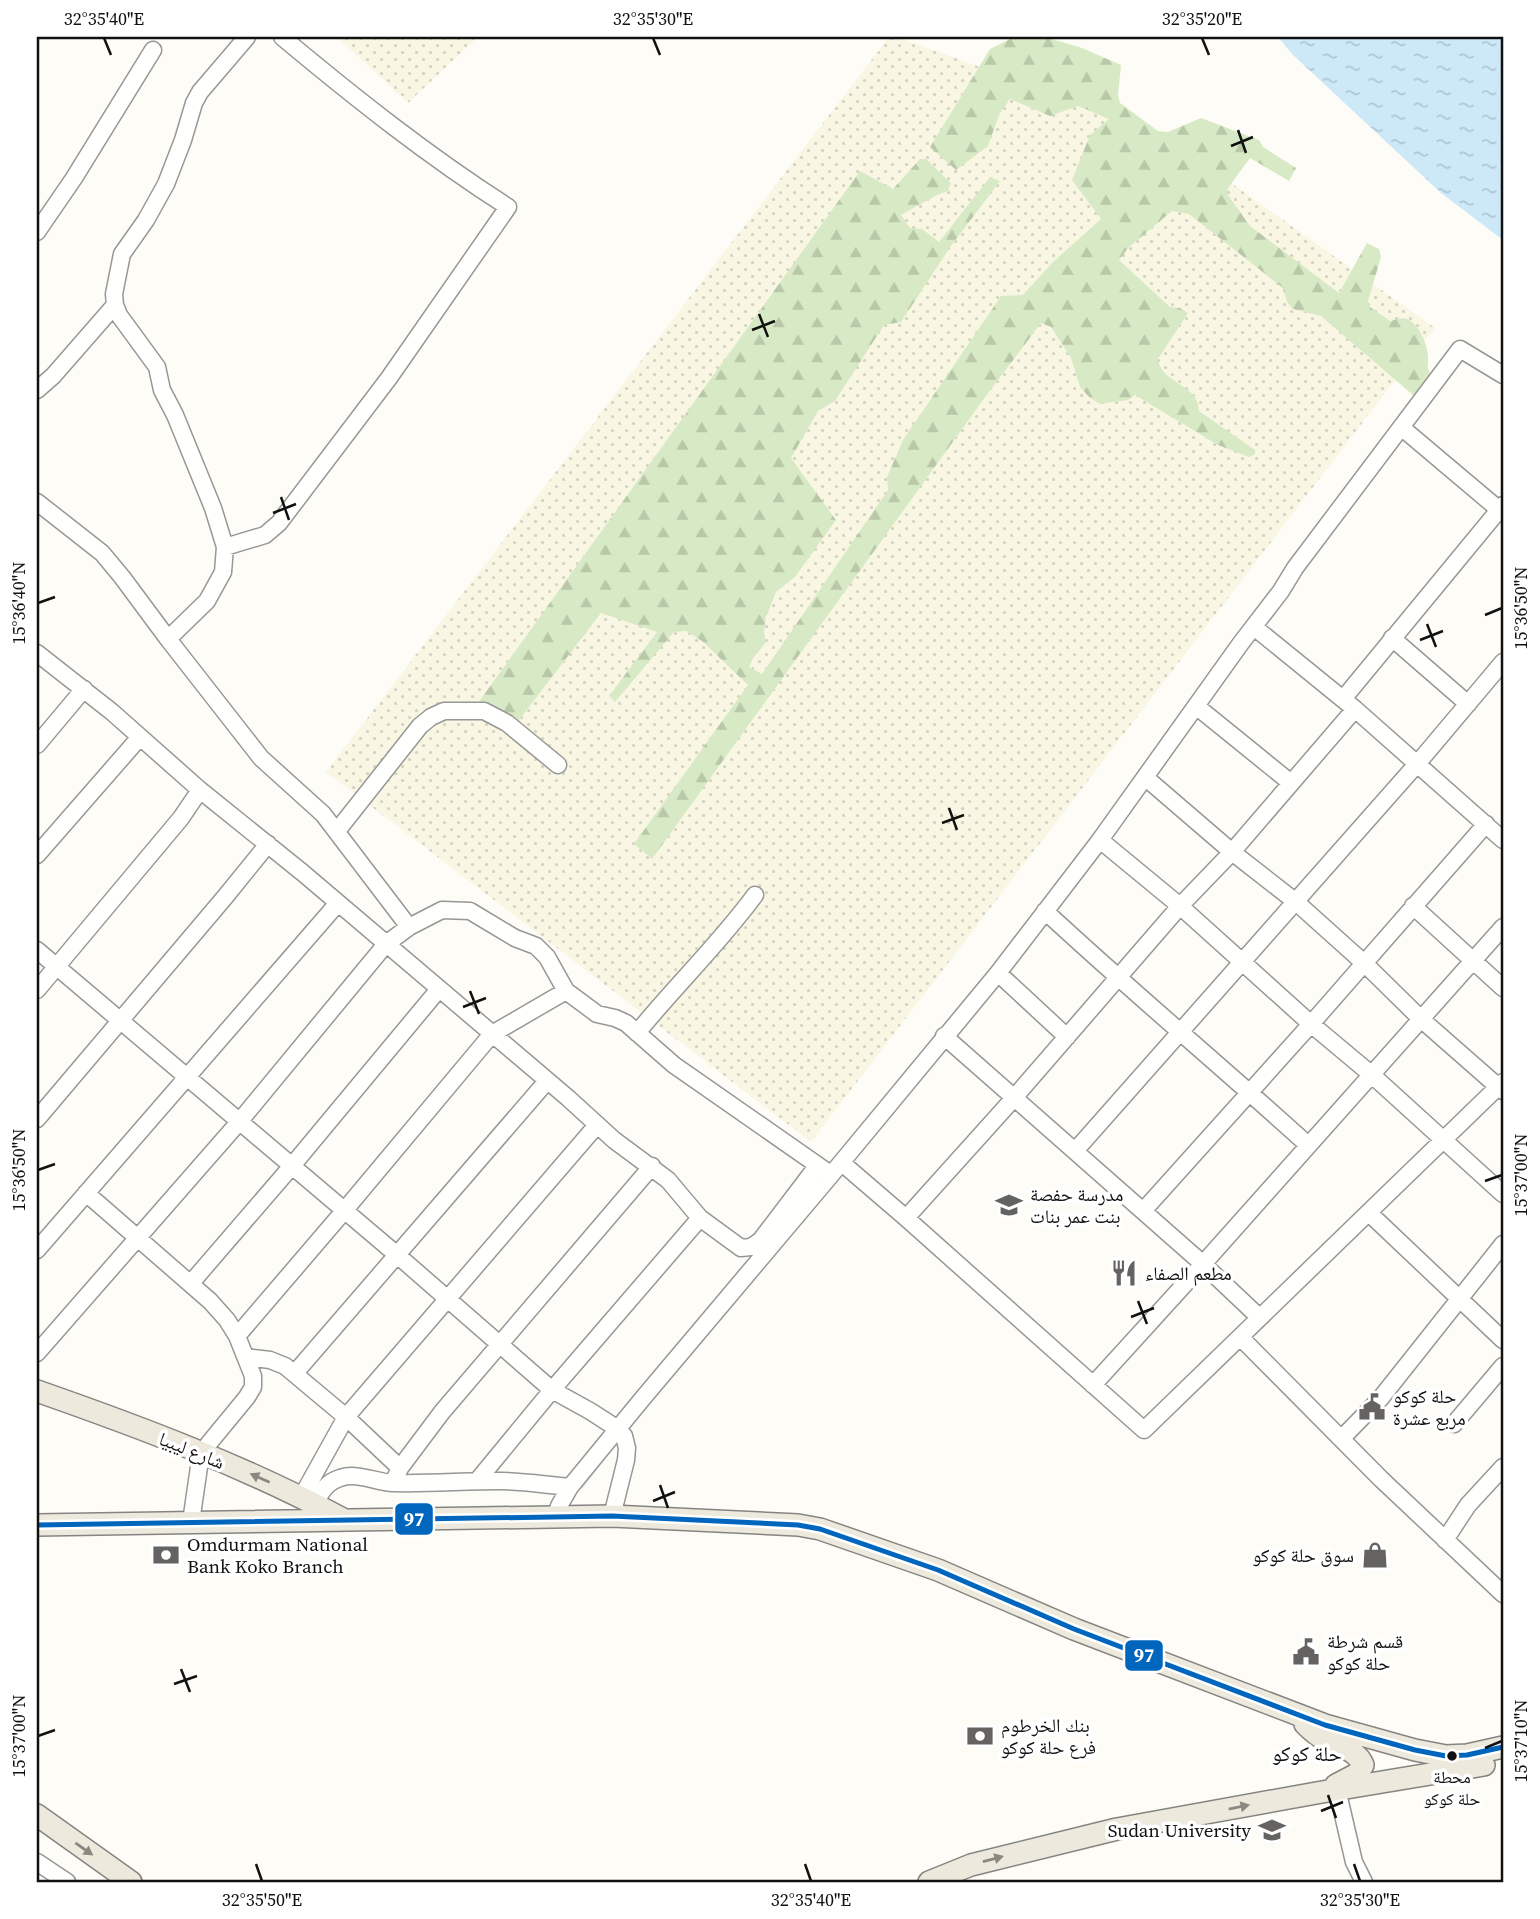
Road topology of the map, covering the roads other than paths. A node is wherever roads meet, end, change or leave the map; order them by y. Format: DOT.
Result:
graph roads {
  1 [pos="247,37"];
  2 [pos="282,37"];
  3 [pos="153,50"];
  4 [pos="37,232"];
  5 [pos="115,305"];
  6 [pos="1503,375"];
  7 [pos="37,390"];
  8 [pos="1401,427"];
  9 [pos="37,502"];
  10 [pos="1502,509"];
  11 [pos="44,518"];
  12 [pos="225,547"];
  13 [pos="1254,627"];
  14 [pos="1392,638"];
  15 [pos="168,639"];
  16 [pos="37,653"];
  17 [pos="1503,662"];
  18 [pos="84,689"];
  19 [pos="1349,704"];
  20 [pos="1468,704"];
  21 [pos="1196,706"];
  22 [pos="140,737"];
  23 [pos="37,746"];
  24 [pos="1417,764"];
  25 [pos="558,765"];
  26 [pos="1146,778"];
  27 [pos="1291,783"];
  28 [pos="200,790"];
  29 [pos="1486,824"];
  30 [pos="337,831"];
  31 [pos="1503,840"];
  32 [pos="1100,841"];
  33 [pos="268,844"];
  34 [pos="1232,852"];
  35 [pos="37,855"];
  36 [pos="755,895"];
  37 [pos="1296,902"];
  38 [pos="338,903"];
  39 [pos="1180,906"];
  40 [pos="1413,906"];
  41 [pos="1045,911"];
  42 [pos="409,927"];
  43 [pos="1503,927"];
  44 [pos="386,944"];
  45 [pos="37,950"];
  46 [pos="1473,961"];
  47 [pos="1243,962"];
  48 [pos="1364,963"];
  49 [pos="57,967"];
  50 [pos="998,972"];
  51 [pos="1118,979"];
  52 [pos="1503,988"];
  53 [pos="439,989"];
  54 [pos="37,990"];
  55 [pos="566,991"];
  56 [pos="1421,1019"];
  57 [pos="120,1020"];
  58 [pos="1311,1024"];
  59 [pos="637,1033"];
  60 [pos="1180,1033"];
  61 [pos="492,1034"];
  62 [pos="944,1036"];
  63 [pos="1067,1037"];
  64 [pos="1372,1075"];
  65 [pos="186,1078"];
  66 [pos="547,1081"];
  67 [pos="1502,1086"];
  68 [pos="1249,1091"];
  69 [pos="1013,1099"];
  70 [pos="37,1119"];
  71 [pos="239,1122"];
  72 [pos="597,1125"];
  73 [pos="1444,1140"];
  74 [pos="1308,1145"];
  75 [pos="1075,1151"];
  76 [pos="652,1166"];
  77 [pos="817,1166"];
  78 [pos="291,1167"];
  79 [pos="837,1169"];
  80 [pos="86,1193"];
  81 [pos="1503,1194"];
  82 [pos="344,1211"];
  83 [pos="1143,1211"];
  84 [pos="1369,1213"];
  85 [pos="700,1218"];
  86 [pos="906,1218"];
  87 [pos="138,1238"];
  88 [pos="1503,1244"];
  89 [pos="38,1248"];
  90 [pos="396,1254"];
  91 [pos="1203,1264"];
  92 [pos="191,1283"];
  93 [pos="1461,1299"];
  94 [pos="448,1300"];
  95 [pos="1259,1317"];
  96 [pos="237,1336"];
  97 [pos="1240,1337"];
  98 [pos="1503,1340"];
  99 [pos="500,1346"];
  100 [pos="37,1353"];
  101 [pos="246,1357"];
  102 [pos="1503,1366"];
  103 [pos="295,1373"];
  104 [pos="1093,1385"];
  105 [pos="552,1390"];
  106 [pos="37,1391"];
  107 [pos="346,1417"];
  108 [pos="1454,1423"];
  109 [pos="618,1429"];
  110 [pos="1342,1438"];
  111 [pos="201,1452"];
  112 [pos="1503,1467"];
  113 [pos="397,1475"];
  114 [pos="477,1481"];
  115 [pos="570,1488"];
  116 [pos="308,1501"];
  117 [pos="612,1516"];
  118 [pos="556,1517"];
  119 [pos="343,1519"];
  120 [pos="191,1522"];
  121 [pos="37,1525"];
  122 [pos="1445,1539"];
  123 [pos="1503,1594"];
  124 [pos="1298,1715"];
  125 [pos="1503,1747"];
  126 [pos="1503,1761"];
  127 [pos="1329,1790"];
  128 [pos="37,1815"];
  129 [pos="37,1862"];
  130 [pos="66,1882"];
  131 [pos="131,1882"];
  132 [pos="929,1882"];
  133 [pos="1363,1882"];
  1 -- 5 [label="street"];
  2 -- 12 [label="street"];
  3 -- 4 [label="street"];
  5 -- 7 [label="street"];
  5 -- 12 [label="street"];
  6 -- 8 [label="street"];
  8 -- 10 [label="street"];
  8 -- 13 [label="street"];
  9 -- 11 [label="street"];
  10 -- 14 [label="street"];
  11 -- 15 [label="street"];
  12 -- 15 [label="street"];
  13 -- 19 [label="street"];
  13 -- 21 [label="street"];
  14 -- 19 [label="street"];
  14 -- 20 [label="street"];
  15 -- 30 [label="street"];
  16 -- 18 [label="street"];
  17 -- 20 [label="street"];
  18 -- 22 [label="street"];
  18 -- 23 [label="street"];
  19 -- 24 [label="street"];
  19 -- 27 [label="street"];
  20 -- 24 [label="street"];
  21 -- 26 [label="street"];
  21 -- 27 [label="street"];
  22 -- 28 [label="street"];
  22 -- 35 [label="street"];
  24 -- 29 [label="street"];
  24 -- 37 [label="street"];
  25 -- 30 [label="street"];
  26 -- 32 [label="street"];
  26 -- 34 [label="street"];
  27 -- 34 [label="street"];
  28 -- 33 [label="street"];
  28 -- 49 [label="street"];
  29 -- 31 [label="street"];
  29 -- 40 [label="street"];
  30 -- 42 [label="street"];
  32 -- 39 [label="street"];
  32 -- 41 [label="street"];
  33 -- 38 [label="street"];
  33 -- 57 [label="street"];
  34 -- 37 [label="street"];
  34 -- 39 [label="street"];
  36 -- 59 [label="street"];
  37 -- 47 [label="street"];
  37 -- 48 [label="street"];
  38 -- 44 [label="street"];
  38 -- 65 [label="street"];
  39 -- 47 [label="street"];
  39 -- 51 [label="street"];
  40 -- 46 [label="street"];
  40 -- 48 [label="street"];
  41 -- 50 [label="street"];
  41 -- 51 [label="street"];
  42 -- 44 [label="street"];
  42 -- 55 [label="street"];
  43 -- 46 [label="street"];
  44 -- 53 [label="street"];
  44 -- 71 [label="street"];
  45 -- 49 [label="street"];
  46 -- 52 [label="street"];
  46 -- 56 [label="street"];
  47 -- 58 [label="street"];
  47 -- 60 [label="street"];
  48 -- 56 [label="street"];
  48 -- 58 [label="street"];
  49 -- 54 [label="street"];
  49 -- 57 [label="street"];
  50 -- 62 [label="street"];
  50 -- 63 [label="street"];
  51 -- 60 [label="street"];
  51 -- 63 [label="street"];
  53 -- 61 [label="street"];
  53 -- 78 [label="street"];
  55 -- 59 [label="street"];
  55 -- 61 [label="street"];
  56 -- 64 [label="street"];
  56 -- 67 [label="street"];
  57 -- 65 [label="street"];
  57 -- 70 [label="street"];
  58 -- 64 [label="street"];
  58 -- 68 [label="street"];
  59 -- 77 [label="street"];
  60 -- 68 [label="street"];
  60 -- 75 [label="street"];
  61 -- 66 [label="street"];
  61 -- 82 [label="street"];
  62 -- 69 [label="street"];
  62 -- 79 [label="street"];
  63 -- 69 [label="street"];
  64 -- 73 [label="street"];
  64 -- 74 [label="street"];
  65 -- 71 [label="street"];
  65 -- 80 [label="street"];
  66 -- 72 [label="street"];
  66 -- 90 [label="street"];
  67 -- 73 [label="street"];
  68 -- 74 [label="street"];
  68 -- 83 [label="street"];
  69 -- 75 [label="street"];
  69 -- 86 [label="street"];
  71 -- 78 [label="street"];
  71 -- 87 [label="street"];
  72 -- 76 [label="street"];
  72 -- 94 [label="street"];
  73 -- 81 [label="street"];
  73 -- 84 [label="street"];
  74 -- 91 [label="street"];
  75 -- 83 [label="street"];
  76 -- 85 [label="street"];
  76 -- 99 [label="street"];
  77 -- 79 [label="street"];
  77 -- 85 [label="street"];
  78 -- 82 [label="street"];
  78 -- 92 [label="street"];
  79 -- 86 [label="street"];
  79 -- 109 [label="street"];
  80 -- 87 [label="street"];
  80 -- 89 [label="street"];
  82 -- 90 [label="street"];
  82 -- 96 [label="street"];
  83 -- 91 [label="street"];
  84 -- 93 [label="street"];
  84 -- 95 [label="street"];
  85 -- 105 [label="street"];
  86 -- 104 [label="street"];
  87 -- 92 [label="street"];
  87 -- 100 [label="street"];
  88 -- 93 [label="street"];
  90 -- 94 [label="street"];
  90 -- 103 [label="street"];
  91 -- 95 [label="street"];
  91 -- 104 [label="street"];
  92 -- 96 [label="street"];
  93 -- 98 [label="street"];
  93 -- 110 [label="street"];
  94 -- 99 [label="street"];
  94 -- 107 [label="street"];
  95 -- 97 [label="street"];
  96 -- 101 [label="street"];
  97 -- 104 [label="street"];
  97 -- 110 [label="street"];
  99 -- 105 [label="street"];
  99 -- 113 [label="street"];
  101 -- 103 [label="street"];
  101 -- 111 [label="street"];
  102 -- 108 [label="street"];
  103 -- 107 [label="street"];
  105 -- 109 [label="street"];
  105 -- 114 [label="street"];
  106 -- 111 [label="main road, شارع ليبيا"];
  107 -- 113 [label="street"];
  107 -- 116 [label="street"];
  109 -- 115 [label="street"];
  109 -- 117 [label="street"];
  110 -- 122 [label="street"];
  116 -- 111 [label="main road, شارع ليبيا, one-way"];
  111 -- 120 [label="street"];
  112 -- 122 [label="street"];
  113 -- 114 [label="street"];
  113 -- 116 [label="street"];
  114 -- 115 [label="street"];
  115 -- 118 [label="street"];
  116 -- 119 [label="main road, شارع ليبيا"];
  117 -- 118 [label="main road"];
  117 -- 124 [label="main road"];
  118 -- 119 [label="main road"];
  119 -- 120 [label="main road"];
  120 -- 121 [label="main road"];
  122 -- 123 [label="street"];
  124 -- 125 [label="main road"];
  124 -- 127 [label="main road"];
  126 -- 127 [label="main road"];
  132 -- 127 [label="main road, one-way"];
  127 -- 133 [label="street"];
  128 -- 131 [label="main road, one-way"];
  129 -- 130 [label="street"];
}
